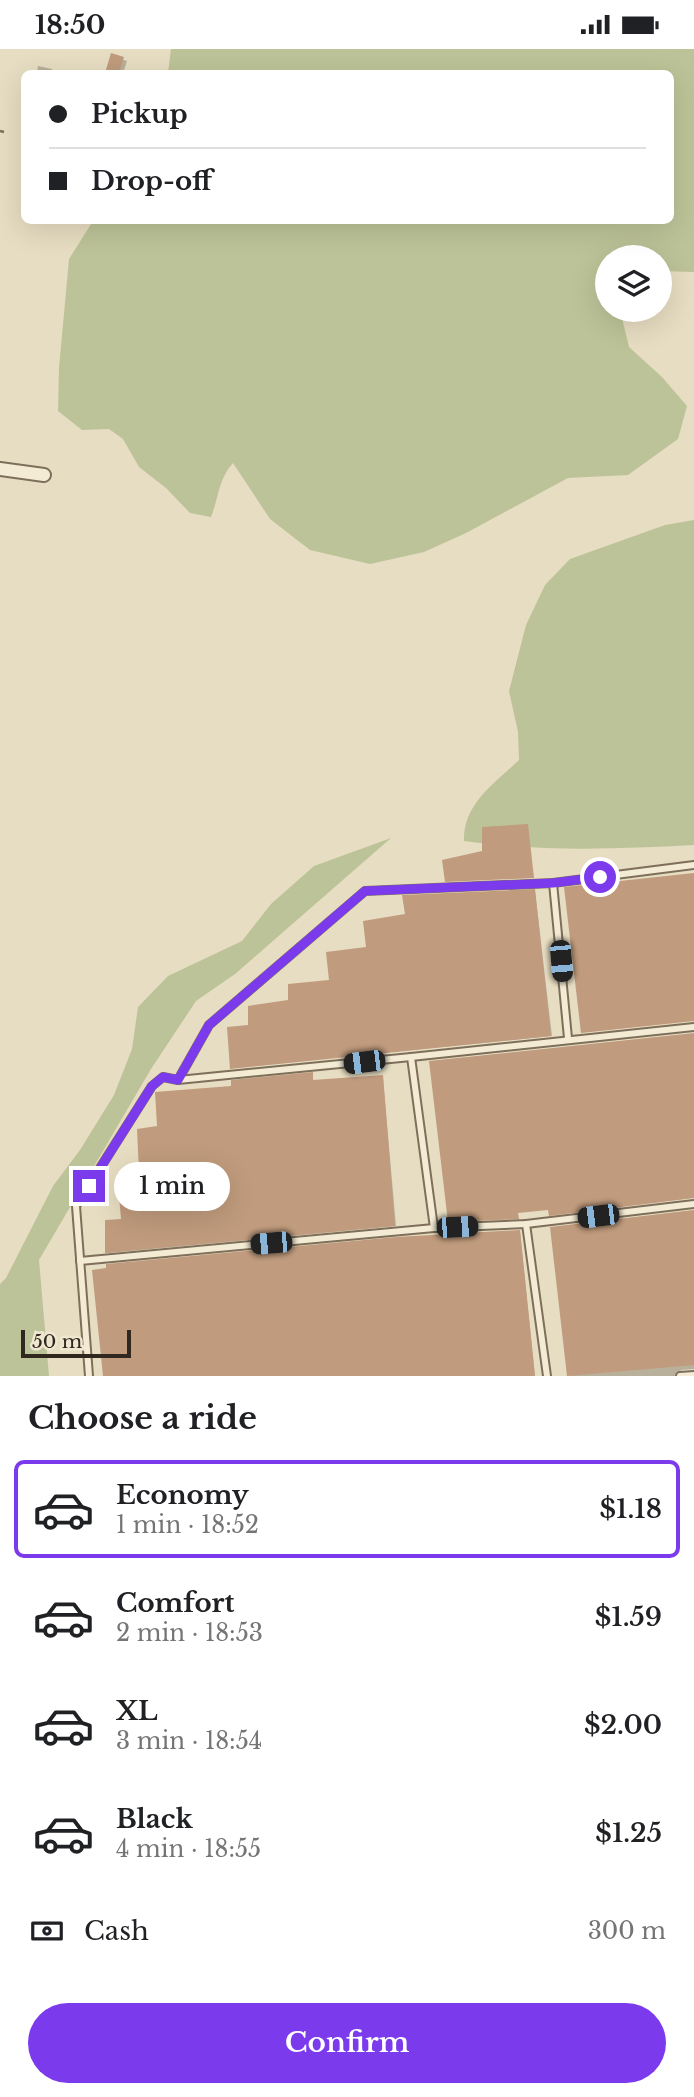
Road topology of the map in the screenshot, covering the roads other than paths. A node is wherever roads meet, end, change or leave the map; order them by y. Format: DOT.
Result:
graph roads {
  1 [pos="0,469"];
  2 [pos="44,475"];
  3 [pos="694,865"];
  4 [pos="553,883"];
  5 [pos="694,1027"];
  6 [pos="568,1038"];
  7 [pos="411,1057"];
  8 [pos="178,1080"];
  9 [pos="694,1204"];
  10 [pos="526,1224"];
  11 [pos="434,1228"];
  12 [pos="80,1261"];
  13 [pos="694,1375"];
  14 [pos="89,1376"];
  15 [pos="547,1376"];
  16 [pos="680,1376"];
  1 -- 2 [label="street"];
  3 -- 4 [label="lane"];
  4 -- 6 [label="lane"];
  4 -- 8 [label="lane"];
  5 -- 6 [label="lane"];
  6 -- 7 [label="lane"];
  7 -- 8 [label="lane"];
  7 -- 11 [label="lane"];
  8 -- 12 [label="lane"];
  9 -- 10 [label="lane"];
  10 -- 11 [label="lane"];
  10 -- 15 [label="lane"];
  11 -- 12 [label="lane"];
  12 -- 14 [label="lane"];
  13 -- 16 [label="lane"];
}
